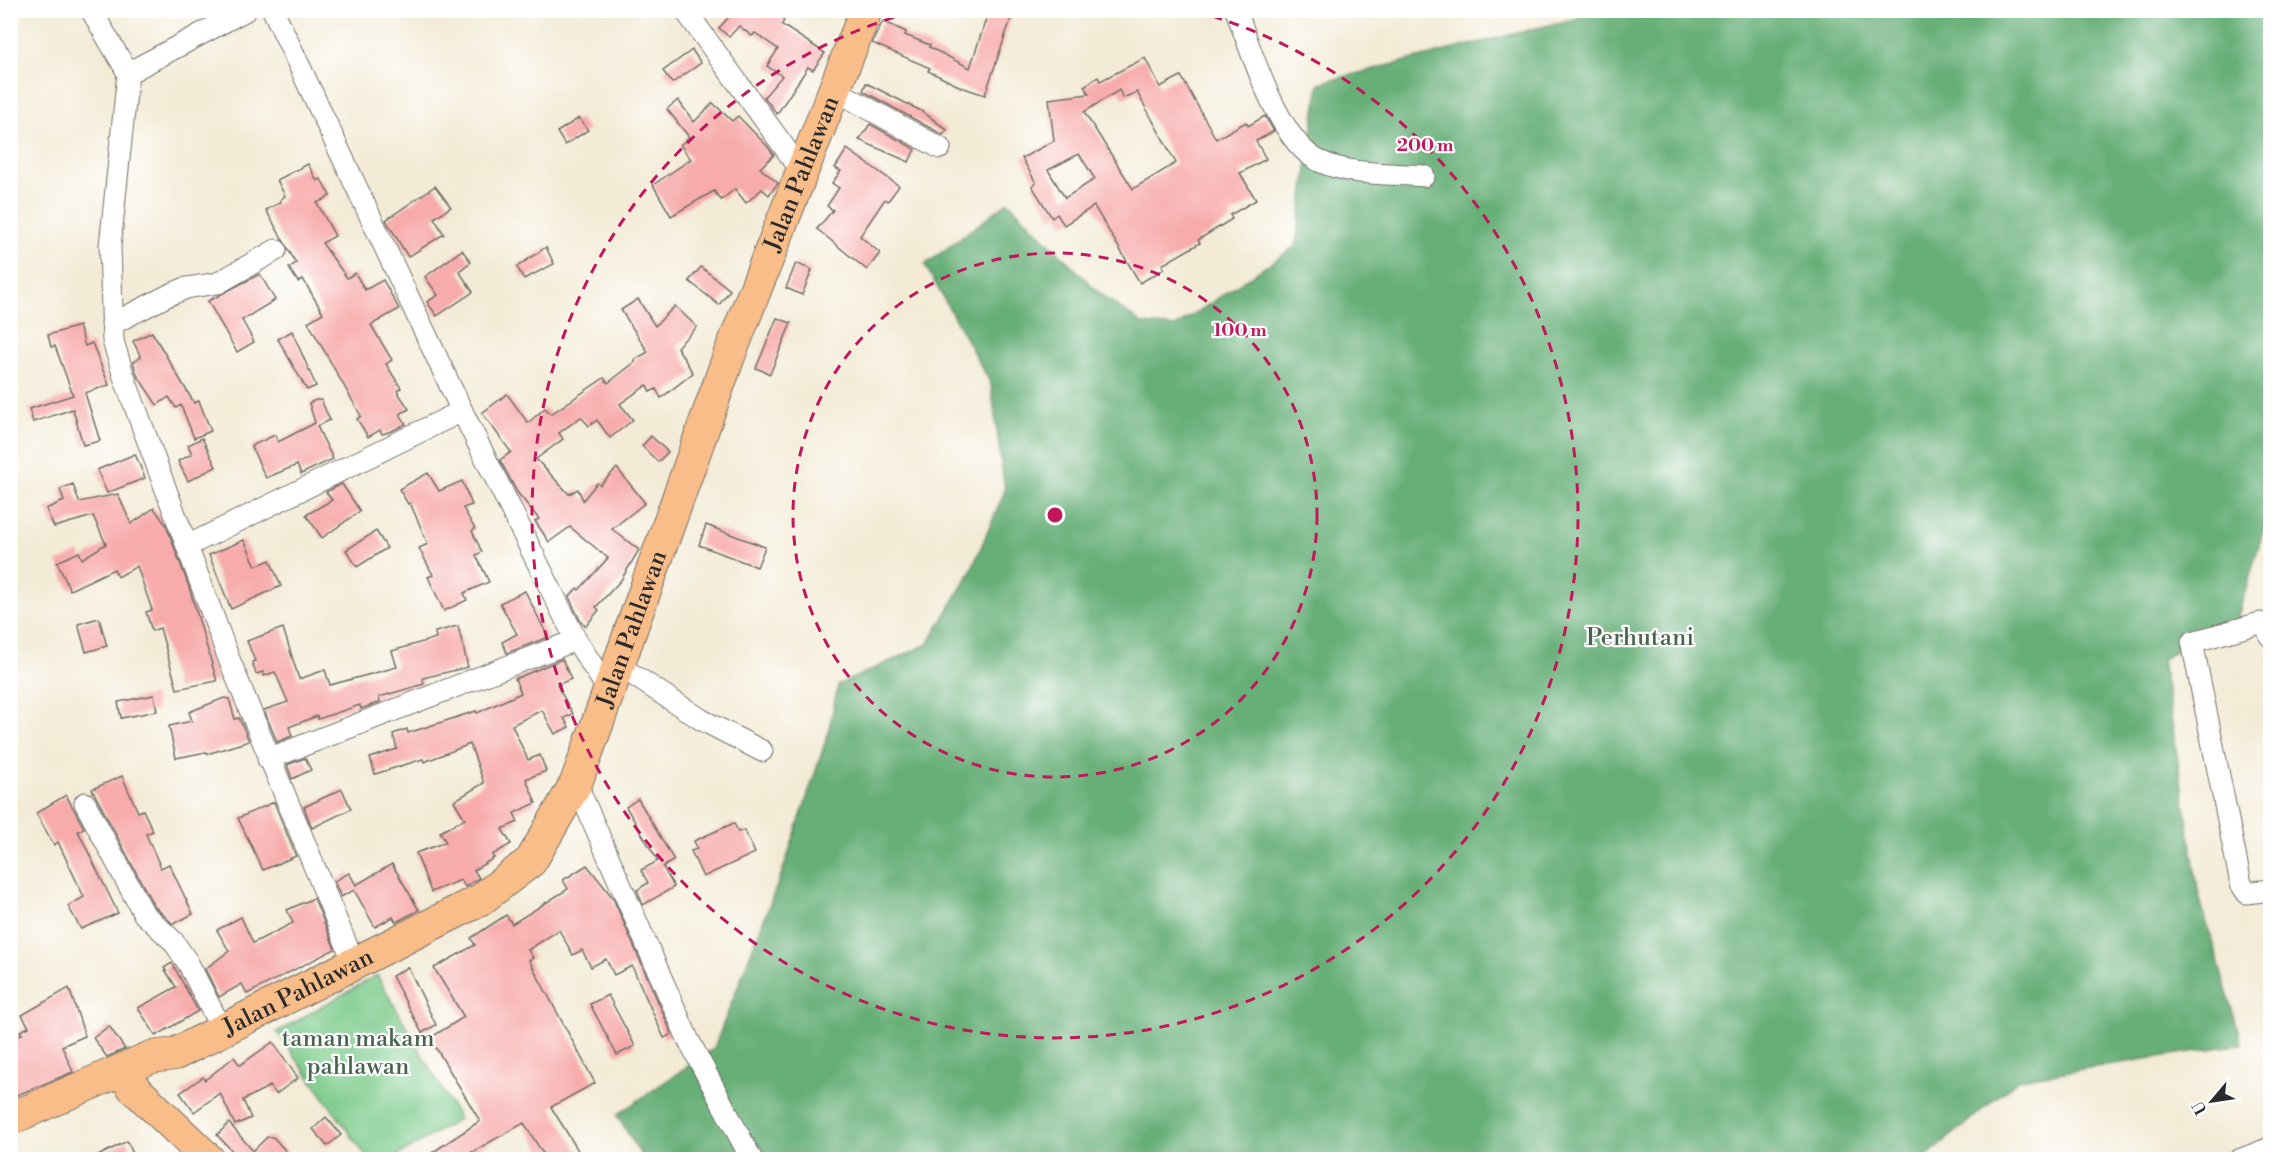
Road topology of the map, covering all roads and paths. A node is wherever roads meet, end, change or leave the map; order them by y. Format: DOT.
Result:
graph roads {
  1 [pos="91,10"];
  2 [pos="246,10"];
  3 [pos="273,10"];
  4 [pos="685,10"];
  5 [pos="866,10"];
  6 [pos="1236,10"];
  7 [pos="128,73"];
  8 [pos="835,90"];
  9 [pos="940,148"];
  10 [pos="802,173"];
  11 [pos="1424,176"];
  12 [pos="276,250"];
  13 [pos="112,324"];
  14 [pos="462,411"];
  15 [pos="187,546"];
  16 [pos="2271,636"];
  17 [pos="576,640"];
  18 [pos="614,678"];
  19 [pos="762,751"];
  20 [pos="268,759"];
  21 [pos="576,783"];
  22 [pos="84,802"];
  23 [pos="2271,890"];
  24 [pos="354,963"];
  25 [pos="222,1030"];
  26 [pos="128,1078"];
  27 [pos="67,1104"];
  28 [pos="10,1119"];
  29 [pos="10,1141"];
  30 [pos="2271,1148"];
  31 [pos="209,1160"];
  32 [pos="752,1160"];
  33 [pos="2239,1160"];
  1 -- 7 [label="street"];
  2 -- 7 [label="street"];
  3 -- 14 [label="street"];
  4 -- 10 [label="street"];
  5 -- 8 [label="highway, Jalan Pahlawan"];
  6 -- 11 [label="street"];
  7 -- 13 [label="street"];
  8 -- 9 [label="street"];
  8 -- 10 [label="highway, Jalan Pahlawan"];
  10 -- 18 [label="highway, Jalan Pahlawan"];
  12 -- 13 [label="street"];
  13 -- 15 [label="street"];
  14 -- 15 [label="street"];
  14 -- 17 [label="street"];
  15 -- 20 [label="street"];
  16 -- 23 [label="street"];
  17 -- 18 [label="street"];
  17 -- 20 [label="street"];
  18 -- 19 [label="street"];
  18 -- 21 [label="highway, Jalan Pahlawan"];
  20 -- 24 [label="street"];
  21 -- 24 [label="highway, Jalan Pahlawan"];
  21 -- 32 [label="street"];
  22 -- 25 [label="street"];
  24 -- 25 [label="highway, Jalan Pahlawan"];
  25 -- 26 [label="highway, Jalan Pahlawan"];
  26 -- 27 [label="highway, Jalan Pahlawan"];
  26 -- 31 [label="highway"];
  27 -- 28 [label="highway"];
  27 -- 29 [label="highway"];
  30 -- 33 [label="street"];
}
